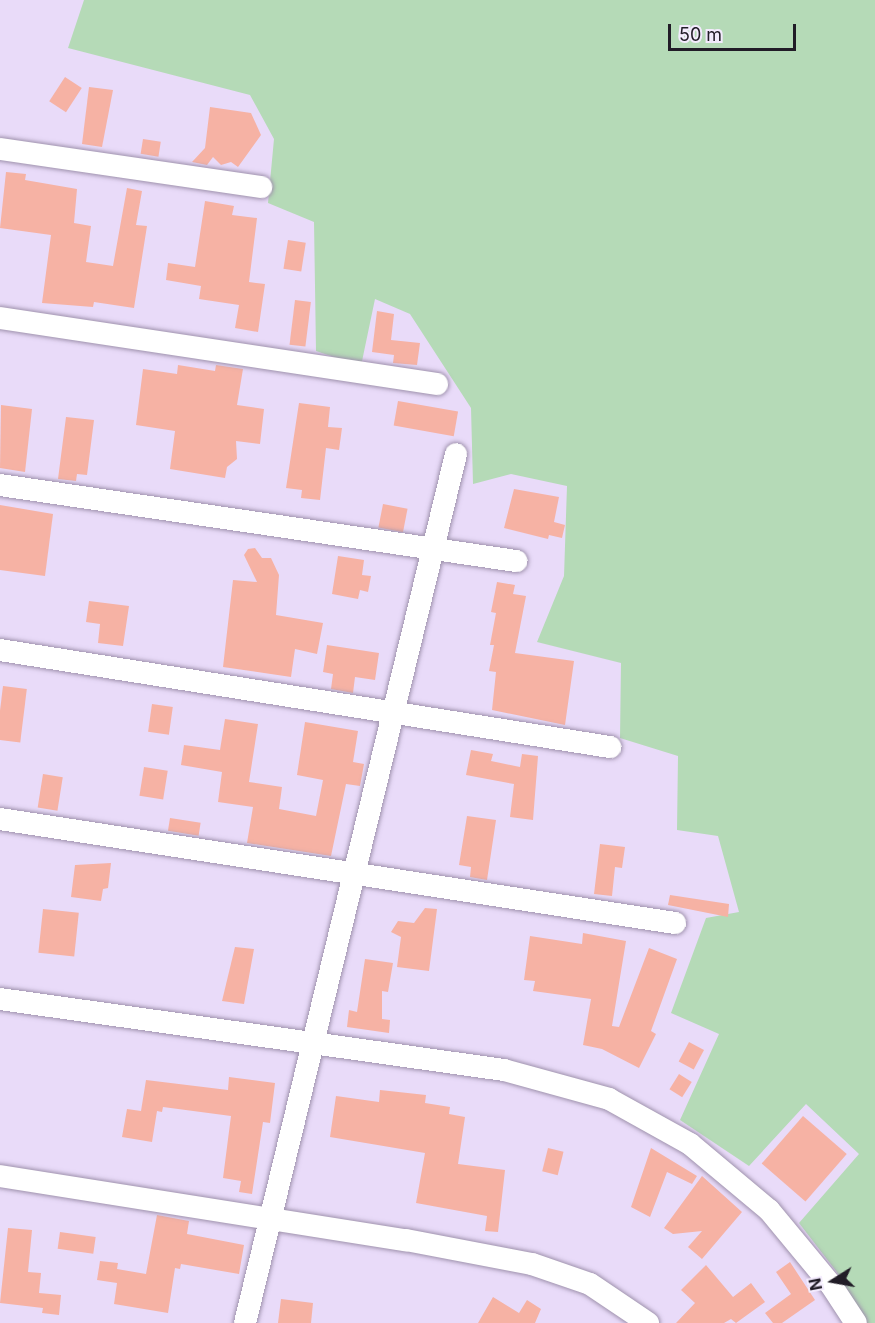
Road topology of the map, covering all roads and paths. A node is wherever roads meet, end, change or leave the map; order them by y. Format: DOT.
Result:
graph roads {
  1 [pos="0,149"];
  2 [pos="261,186"];
  3 [pos="0,318"];
  4 [pos="437,384"];
  5 [pos="456,454"];
  6 [pos="0,485"];
  7 [pos="432,548"];
  8 [pos="516,561"];
  9 [pos="0,650"];
  10 [pos="392,712"];
  11 [pos="610,747"];
  12 [pos="0,819"];
  13 [pos="354,873"];
  14 [pos="675,923"];
  15 [pos="0,999"];
  16 [pos="312,1045"];
  17 [pos="0,1176"];
  18 [pos="270,1218"];
  19 [pos="245,1323"];
  20 [pos="648,1323"];
  21 [pos="856,1323"];
  1 -- 2 [label="street"];
  3 -- 4 [label="street"];
  5 -- 7 [label="street"];
  6 -- 7 [label="street"];
  7 -- 8 [label="street"];
  7 -- 10 [label="street"];
  9 -- 10 [label="street"];
  10 -- 11 [label="street"];
  10 -- 13 [label="street"];
  12 -- 13 [label="street"];
  13 -- 14 [label="street"];
  13 -- 16 [label="street"];
  15 -- 16 [label="street"];
  16 -- 18 [label="street"];
  16 -- 21 [label="street"];
  17 -- 18 [label="street"];
  18 -- 19 [label="street"];
  18 -- 20 [label="street"];
}
